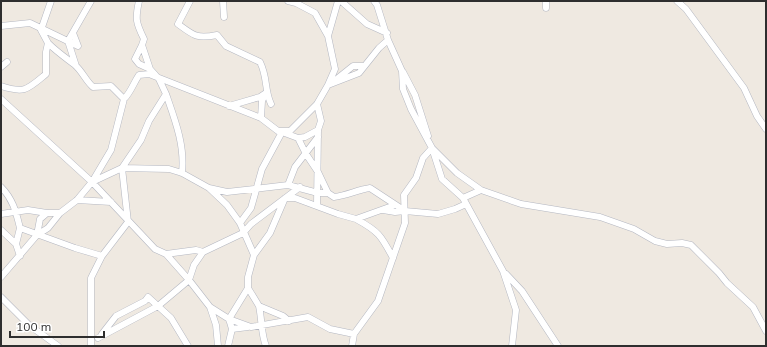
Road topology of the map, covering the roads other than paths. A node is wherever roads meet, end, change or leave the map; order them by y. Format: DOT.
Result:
graph roads {
  1 [pos="51,1"];
  2 [pos="91,1"];
  3 [pos="139,1"];
  4 [pos="190,1"];
  5 [pos="223,1"];
  6 [pos="288,1"];
  7 [pos="339,1"];
  8 [pos="546,1"];
  9 [pos="678,1"];
  10 [pos="299,2"];
  11 [pos="377,2"];
  12 [pos="546,8"];
  13 [pos="224,17"];
  14 [pos="1,26"];
  15 [pos="41,30"];
  16 [pos="73,33"];
  17 [pos="387,33"];
  18 [pos="328,36"];
  19 [pos="388,40"];
  20 [pos="68,41"];
  21 [pos="48,43"];
  22 [pos="142,45"];
  23 [pos="7,62"];
  24 [pos="76,66"];
  25 [pos="1,67"];
  26 [pos="150,69"];
  27 [pos="402,71"];
  28 [pos="159,79"];
  29 [pos="328,85"];
  30 [pos="1,86"];
  31 [pos="266,93"];
  32 [pos="166,94"];
  33 [pos="1,99"];
  34 [pos="124,99"];
  35 [pos="270,104"];
  36 [pos="317,104"];
  37 [pos="229,106"];
  38 [pos="261,118"];
  39 [pos="766,128"];
  40 [pos="318,130"];
  41 [pos="282,132"];
  42 [pos="318,137"];
  43 [pos="298,138"];
  44 [pos="432,148"];
  45 [pos="306,154"];
  46 [pos="122,168"];
  47 [pos="318,172"];
  48 [pos="182,173"];
  49 [pos="92,182"];
  50 [pos="288,185"];
  51 [pos="1,187"];
  52 [pos="300,187"];
  53 [pos="209,188"];
  54 [pos="256,189"];
  55 [pos="481,190"];
  56 [pos="318,193"];
  57 [pos="328,193"];
  58 [pos="285,198"];
  59 [pos="463,198"];
  60 [pos="77,200"];
  61 [pos="111,202"];
  62 [pos="466,204"];
  63 [pos="317,205"];
  64 [pos="395,205"];
  65 [pos="381,210"];
  66 [pos="16,211"];
  67 [pos="405,211"];
  68 [pos="46,213"];
  69 [pos="60,213"];
  70 [pos="1,214"];
  71 [pos="356,219"];
  72 [pos="128,222"];
  73 [pos="240,223"];
  74 [pos="20,228"];
  75 [pos="1,230"];
  76 [pos="243,233"];
  77 [pos="37,235"];
  78 [pos="16,244"];
  79 [pos="203,252"];
  80 [pos="166,254"];
  81 [pos="20,256"];
  82 [pos="102,256"];
  83 [pos="254,256"];
  84 [pos="393,258"];
  85 [pos="504,271"];
  86 [pos="1,277"];
  87 [pos="189,280"];
  88 [pos="248,288"];
  89 [pos="1,297"];
  90 [pos="158,306"];
  91 [pos="259,306"];
  92 [pos="210,307"];
  93 [pos="229,319"];
  94 [pos="289,321"];
  95 [pos="263,325"];
  96 [pos="251,327"];
  97 [pos="232,329"];
  98 [pos="766,331"];
  99 [pos="354,334"];
  100 [pos="98,338"];
  101 [pos="58,346"];
  102 [pos="91,346"];
  103 [pos="188,346"];
  104 [pos="218,346"];
  105 [pos="228,346"];
  106 [pos="266,346"];
  107 [pos="352,346"];
  108 [pos="512,346"];
  109 [pos="558,346"];
  1 -- 15 [label="street"];
  2 -- 16 [label="street"];
  3 -- 22 [label="street"];
  4 -- 31 [label="street"];
  5 -- 13 [label="street"];
  6 -- 10 [label="street"];
  7 -- 17 [label="street"];
  7 -- 18 [label="street"];
  8 -- 12 [label="street"];
  9 -- 39 [label="street"];
  10 -- 18 [label="street"];
  11 -- 17 [label="street"];
  14 -- 15 [label="street"];
  15 -- 20 [label="street"];
  15 -- 21 [label="street"];
  16 -- 20 [label="street"];
  16 -- 20 [label="street"];
  17 -- 19 [label="street"];
  18 -- 29 [label="street"];
  19 -- 27 [label="street"];
  19 -- 29 [label="street"];
  20 -- 24 [label="street"];
  21 -- 24 [label="street"];
  21 -- 30 [label="street"];
  22 -- 26 [label="street"];
  22 -- 26 [label="street"];
  23 -- 25 [label="street"];
  24 -- 34 [label="street"];
  26 -- 28 [label="street"];
  27 -- 44 [label="street"];
  27 -- 44 [label="street"];
  28 -- 32 [label="street"];
  28 -- 34 [label="street"];
  28 -- 37 [label="street"];
  29 -- 36 [label="street"];
  31 -- 35 [label="street"];
  31 -- 37 [label="street"];
  31 -- 38 [label="street"];
  32 -- 46 [label="street"];
  32 -- 48 [label="street"];
  33 -- 49 [label="street"];
  34 -- 49 [label="street"];
  36 -- 40 [label="street"];
  36 -- 41 [label="street"];
  37 -- 38 [label="street"];
  38 -- 41 [label="street"];
  40 -- 42 [label="street"];
  40 -- 43 [label="street"];
  41 -- 43 [label="street"];
  41 -- 54 [label="street"];
  42 -- 45 [label="street"];
  42 -- 47 [label="street"];
  43 -- 45 [label="street"];
  44 -- 55 [label="street"];
  44 -- 59 [label="street"];
  44 -- 67 [label="street"];
  45 -- 47 [label="street"];
  45 -- 50 [label="street"];
  46 -- 48 [label="street"];
  46 -- 49 [label="street"];
  46 -- 72 [label="street"];
  47 -- 56 [label="street"];
  47 -- 57 [label="street"];
  48 -- 53 [label="street"];
  49 -- 60 [label="street"];
  49 -- 61 [label="street"];
  50 -- 52 [label="street"];
  50 -- 54 [label="street"];
  51 -- 66 [label="street"];
  52 -- 56 [label="street"];
  52 -- 58 [label="street"];
  53 -- 54 [label="street"];
  53 -- 73 [label="street"];
  54 -- 73 [label="street"];
  55 -- 59 [label="street"];
  55 -- 98 [label="street"];
  56 -- 57 [label="street"];
  56 -- 63 [label="street"];
  57 -- 64 [label="street"];
  58 -- 63 [label="street"];
  58 -- 76 [label="street"];
  58 -- 83 [label="street"];
  59 -- 62 [label="street"];
  60 -- 61 [label="street"];
  60 -- 69 [label="street"];
  61 -- 72 [label="street"];
  62 -- 67 [label="street"];
  62 -- 85 [label="street"];
  63 -- 71 [label="street"];
  64 -- 65 [label="street"];
  64 -- 67 [label="street"];
  65 -- 67 [label="street"];
  65 -- 71 [label="street"];
  66 -- 68 [label="street"];
  66 -- 70 [label="street"];
  66 -- 74 [label="street"];
  67 -- 84 [label="street"];
  68 -- 69 [label="street"];
  68 -- 77 [label="street"];
  69 -- 77 [label="street"];
  71 -- 84 [label="street"];
  72 -- 80 [label="street"];
  72 -- 82 [label="street"];
  73 -- 76 [label="street"];
  74 -- 77 [label="street"];
  74 -- 78 [label="street"];
  75 -- 78 [label="street"];
  76 -- 79 [label="street"];
  76 -- 83 [label="street"];
  77 -- 81 [label="street"];
  77 -- 82 [label="street"];
  78 -- 81 [label="street"];
  79 -- 80 [label="street"];
  79 -- 87 [label="street"];
  80 -- 87 [label="street"];
  81 -- 86 [label="street"];
  82 -- 102 [label="street"];
  83 -- 88 [label="street"];
  84 -- 99 [label="street"];
  85 -- 108 [label="street"];
  85 -- 109 [label="street"];
  87 -- 90 [label="street"];
  87 -- 92 [label="street"];
  88 -- 91 [label="street"];
  88 -- 93 [label="street"];
  89 -- 101 [label="street"];
  90 -- 100 [label="street"];
  90 -- 100 [label="street"];
  90 -- 103 [label="street"];
  91 -- 94 [label="street"];
  91 -- 95 [label="street"];
  92 -- 93 [label="street"];
  92 -- 104 [label="street"];
  93 -- 96 [label="street"];
  93 -- 97 [label="street"];
  94 -- 95 [label="street"];
  94 -- 99 [label="street"];
  95 -- 96 [label="street"];
  95 -- 106 [label="street"];
  96 -- 97 [label="street"];
  97 -- 105 [label="street"];
  99 -- 107 [label="street"];
  100 -- 102 [label="street"];
}
